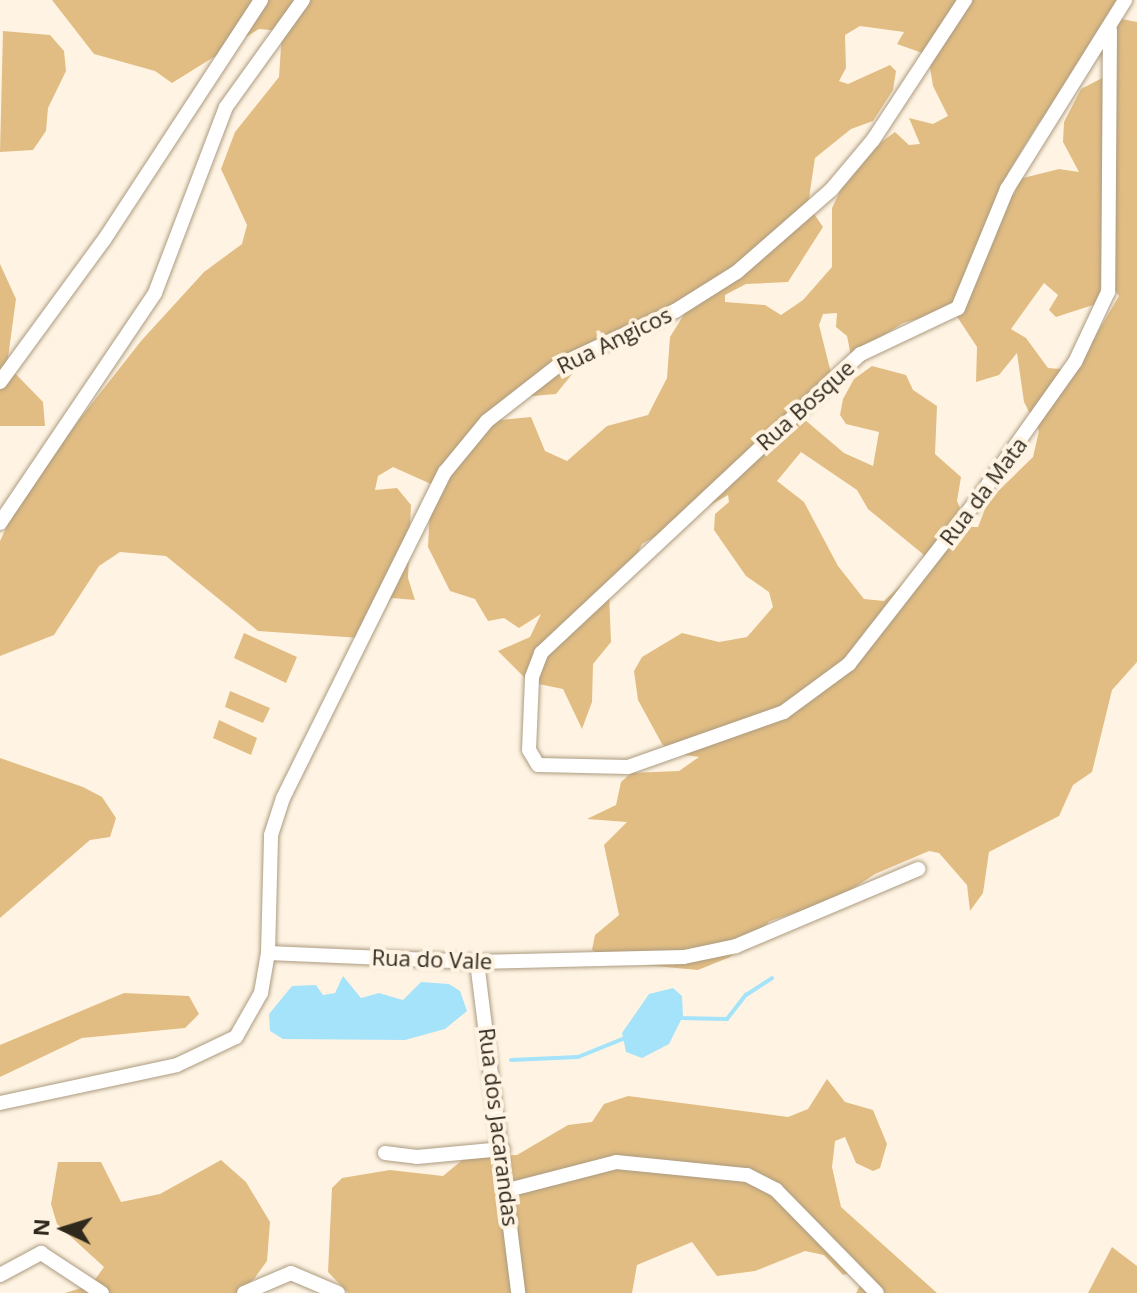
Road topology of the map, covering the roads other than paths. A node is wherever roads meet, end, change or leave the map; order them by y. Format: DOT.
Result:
graph roads {
  1 [pos="261,0"];
  2 [pos="303,0"];
  3 [pos="965,0"];
  4 [pos="1123,6"];
  5 [pos="1137,17"];
  6 [pos="1110,30"];
  7 [pos="0,382"];
  8 [pos="0,523"];
  9 [pos="595,771"];
  10 [pos="918,869"];
  11 [pos="268,953"];
  12 [pos="477,962"];
  13 [pos="0,1103"];
  14 [pos="503,1149"];
  15 [pos="385,1153"];
  16 [pos="508,1190"];
  17 [pos="0,1275"];
  18 [pos="102,1293"];
  19 [pos="244,1293"];
  20 [pos="338,1293"];
  21 [pos="518,1293"];
  22 [pos="877,1293"];
  1 -- 7 [label="street"];
  2 -- 8 [label="street"];
  3 -- 11 [label="street, Rua Angicos"];
  4 -- 5 [label="street"];
  4 -- 6 [label="street, Rua Bosque"];
  6 -- 9 [label="street, Rua da Mata"];
  6 -- 9 [label="street, Rua Bosque"];
  10 -- 12 [label="street, Rua do Vale"];
  11 -- 12 [label="street, Rua do Vale"];
  11 -- 13 [label="street"];
  12 -- 14 [label="street, Rua dos Jacarandas"];
  14 -- 15 [label="street"];
  14 -- 16 [label="street, Rua dos Jacarandas"];
  16 -- 21 [label="street, Rua dos Jacarandas"];
  16 -- 22 [label="street"];
  17 -- 18 [label="street"];
  19 -- 20 [label="street"];
}
